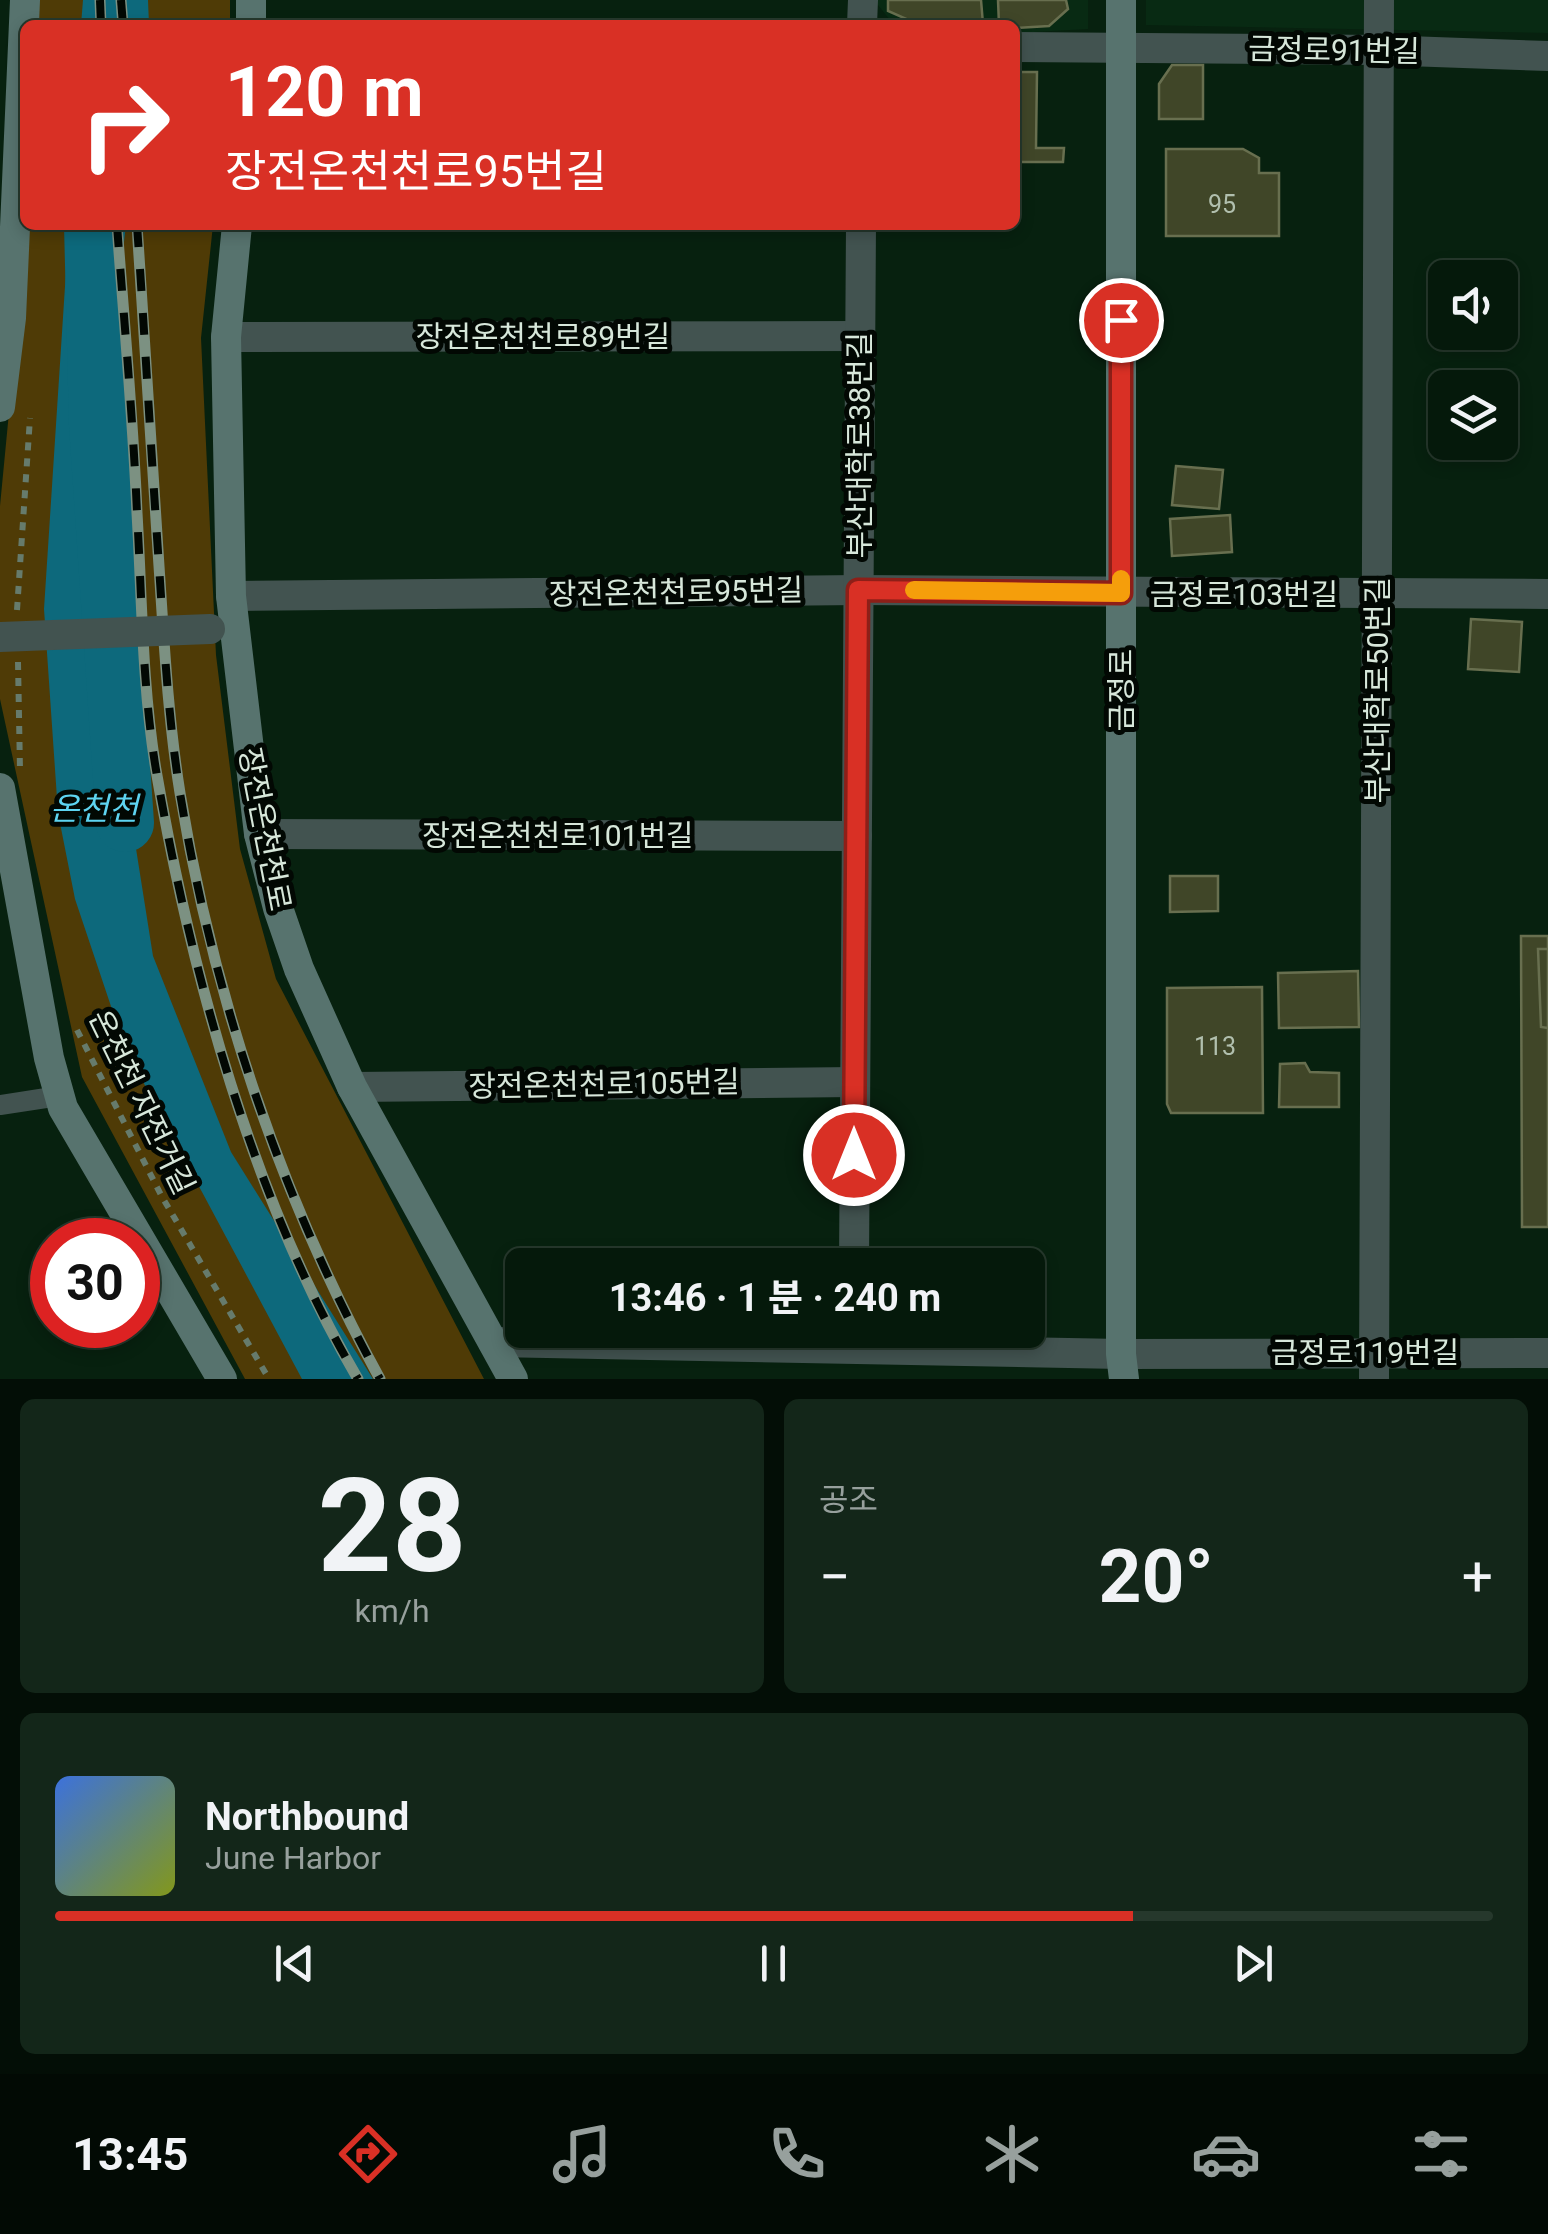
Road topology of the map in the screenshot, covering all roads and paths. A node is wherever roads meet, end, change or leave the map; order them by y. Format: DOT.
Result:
graph roads {
  1 [pos="1120,0"];
  2 [pos="1379,0"];
  3 [pos="1020,47"];
  4 [pos="1120,48"];
  5 [pos="1378,50"];
  6 [pos="1548,56"];
  7 [pos="20,106"];
  8 [pos="237,230"];
  9 [pos="861,230"];
  10 [pos="860,336"];
  11 [pos="226,337"];
  12 [pos="32,398"];
  13 [pos="0,407"];
  14 [pos="858,590"];
  15 [pos="1121,593"];
  16 [pos="1548,594"];
  17 [pos="1377,595"];
  18 [pos="231,596"];
  19 [pos="17,610"];
  20 [pos="222,630"];
  21 [pos="9,643"];
  22 [pos="10,786"];
  23 [pos="259,834"];
  24 [pos="857,836"];
  25 [pos="75,1022"];
  26 [pos="855,1082"];
  27 [pos="352,1087"];
  28 [pos="59,1096"];
  29 [pos="0,1105"];
  30 [pos="854,1248"];
  31 [pos="493,1342"];
  32 [pos="505,1342"];
  33 [pos="933,1348"];
  34 [pos="1548,1353"];
  35 [pos="1374,1365"];
  36 [pos="1123,1367"];
  37 [pos="222,1379"];
  38 [pos="269,1379"];
  39 [pos="514,1379"];
  1 -- 4 [label="main road, 금정로"];
  2 -- 5 [label="street, 부산대학로50번길"];
  3 -- 4 [label="street, 금정로91번길"];
  4 -- 5 [label="street, 금정로91번길"];
  4 -- 15 [label="main road, 금정로"];
  5 -- 6 [label="street, 금정로91번길"];
  5 -- 17 [label="street, 부산대학로50번길"];
  7 -- 13 [label="main road"];
  8 -- 11 [label="main road, 장전온천천로"];
  9 -- 10 [label="street, 부산대학로38번길"];
  10 -- 11 [label="street, 장전온천천로89번길"];
  10 -- 14 [label="street, 부산대학로38번길"];
  11 -- 18 [label="main road, 장전온천천로"];
  12 -- 19 [label="path"];
  14 -- 15 [label="street, 장전온천천로95번길"];
  14 -- 18 [label="street, 장전온천천로95번길"];
  14 -- 24 [label="street, 부산대학로38번길"];
  15 -- 17 [label="street, 금정로103번길"];
  15 -- 36 [label="main road, 금정로"];
  16 -- 17 [label="street, 금정로103번길"];
  17 -- 35 [label="street, 부산대학로50번길"];
  18 -- 20 [label="main road, 장전온천천로"];
  20 -- 21 [label="street, bridge"];
  20 -- 23 [label="main road, 장전온천천로"];
  21 -- 22 [label="path"];
  22 -- 28 [label="main road"];
  23 -- 24 [label="street, 장전온천천로101번길"];
  23 -- 27 [label="main road, 장전온천천로"];
  24 -- 26 [label="street, 부산대학로38번길"];
  25 -- 38 [label="path, 온천천 자전거길"];
  26 -- 27 [label="street, 장전온천천로105번길"];
  26 -- 30 [label="street, 부산대학로38번길"];
  27 -- 31 [label="main road, 장전온천천로"];
  28 -- 29 [label="lane"];
  28 -- 37 [label="main road"];
  31 -- 32 [label="street, 금정로119번길"];
  31 -- 39 [label="main road, 장전온천천로"];
  33 -- 36 [label="street, 금정로119번길"];
  34 -- 35 [label="street, 금정로119번길"];
  35 -- 36 [label="street, 금정로119번길"];
}
